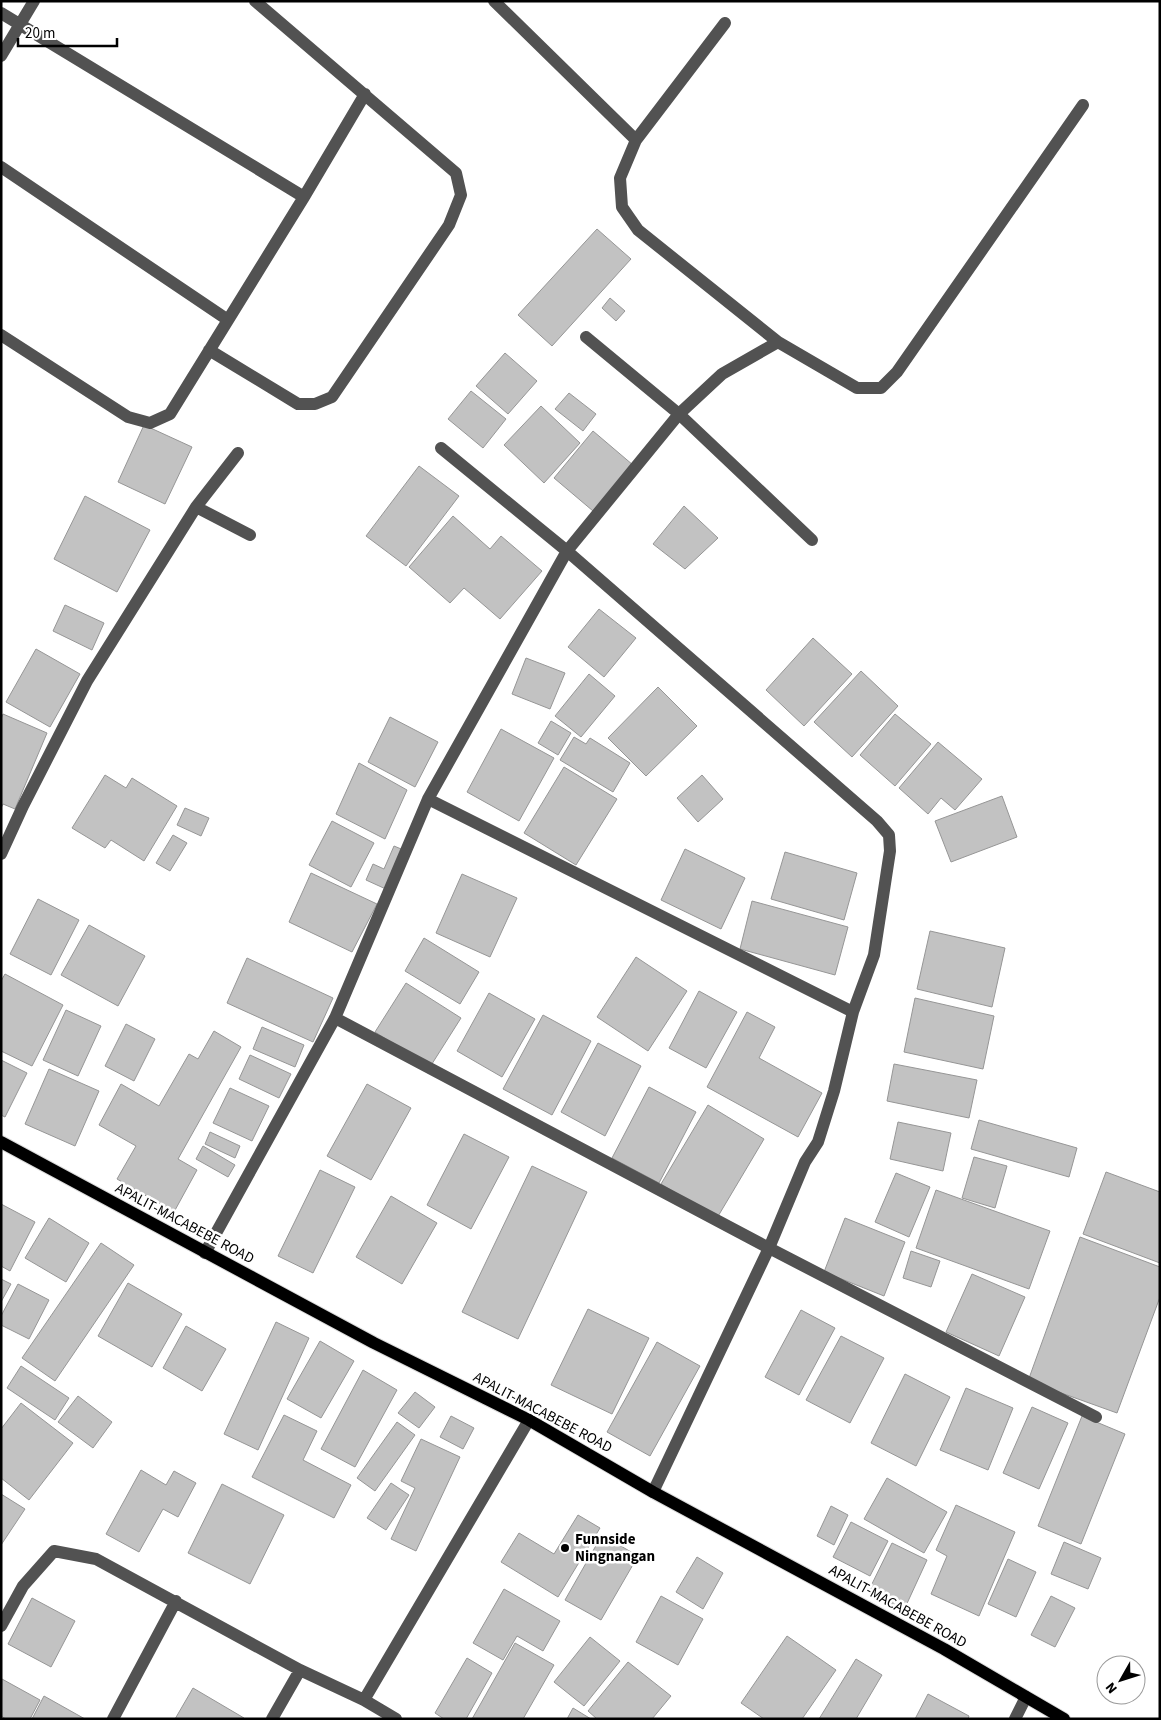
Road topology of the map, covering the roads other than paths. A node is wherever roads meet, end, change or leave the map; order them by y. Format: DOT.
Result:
graph roads {
  1 [pos="34,1"];
  2 [pos="255,1"];
  3 [pos="494,1"];
  4 [pos="1,13"];
  5 [pos="725,23"];
  6 [pos="20,24"];
  7 [pos="1,56"];
  8 [pos="365,94"];
  9 [pos="1083,106"];
  10 [pos="636,140"];
  11 [pos="1,167"];
  12 [pos="304,197"];
  13 [pos="228,320"];
  14 [pos="1,335"];
  15 [pos="586,336"];
  16 [pos="778,342"];
  17 [pos="209,350"];
  18 [pos="678,414"];
  19 [pos="441,448"];
  20 [pos="238,453"];
  21 [pos="196,508"];
  22 [pos="250,535"];
  23 [pos="812,540"];
  24 [pos="567,551"];
  25 [pos="428,799"];
  26 [pos="1,854"];
  27 [pos="853,1012"];
  28 [pos="335,1018"];
  29 [pos="1,1142"];
  30 [pos="769,1248"];
  31 [pos="205,1253"];
  32 [pos="1096,1417"];
  33 [pos="529,1420"];
  34 [pos="653,1492"];
  35 [pos="176,1601"];
  36 [pos="1,1626"];
  37 [pos="300,1670"];
  38 [pos="1026,1697"];
  39 [pos="364,1700"];
  40 [pos="113,1719"];
  41 [pos="272,1719"];
  42 [pos="396,1719"];
  43 [pos="1015,1719"];
  44 [pos="1064,1719"];
  1 -- 6 [label="street"];
  2 -- 8 [label="street"];
  3 -- 10 [label="street"];
  4 -- 6 [label="street"];
  5 -- 10 [label="street"];
  6 -- 7 [label="street"];
  6 -- 12 [label="street"];
  8 -- 12 [label="street"];
  8 -- 17 [label="street"];
  9 -- 16 [label="street"];
  10 -- 16 [label="street"];
  11 -- 13 [label="street"];
  12 -- 13 [label="street"];
  13 -- 17 [label="street"];
  14 -- 17 [label="street"];
  15 -- 18 [label="street"];
  16 -- 18 [label="street"];
  18 -- 23 [label="street"];
  18 -- 24 [label="street"];
  19 -- 24 [label="street"];
  20 -- 21 [label="street"];
  21 -- 22 [label="street"];
  21 -- 26 [label="street"];
  24 -- 25 [label="street"];
  24 -- 27 [label="street"];
  25 -- 27 [label="street"];
  25 -- 28 [label="street"];
  27 -- 30 [label="street"];
  28 -- 30 [label="street"];
  28 -- 31 [label="street"];
  29 -- 31 [label="main road, APALIT-MACABEBE ROAD"];
  30 -- 32 [label="street"];
  30 -- 34 [label="street"];
  31 -- 33 [label="main road, APALIT-MACABEBE ROAD"];
  33 -- 34 [label="main road, APALIT-MACABEBE ROAD"];
  33 -- 39 [label="street"];
  34 -- 38 [label="main road, APALIT-MACABEBE ROAD"];
  35 -- 36 [label="street"];
  35 -- 37 [label="street"];
  35 -- 40 [label="street"];
  37 -- 39 [label="street"];
  37 -- 41 [label="street"];
  38 -- 43 [label="street"];
  38 -- 44 [label="main road, APALIT-MACABEBE ROAD"];
  39 -- 42 [label="street"];
}
